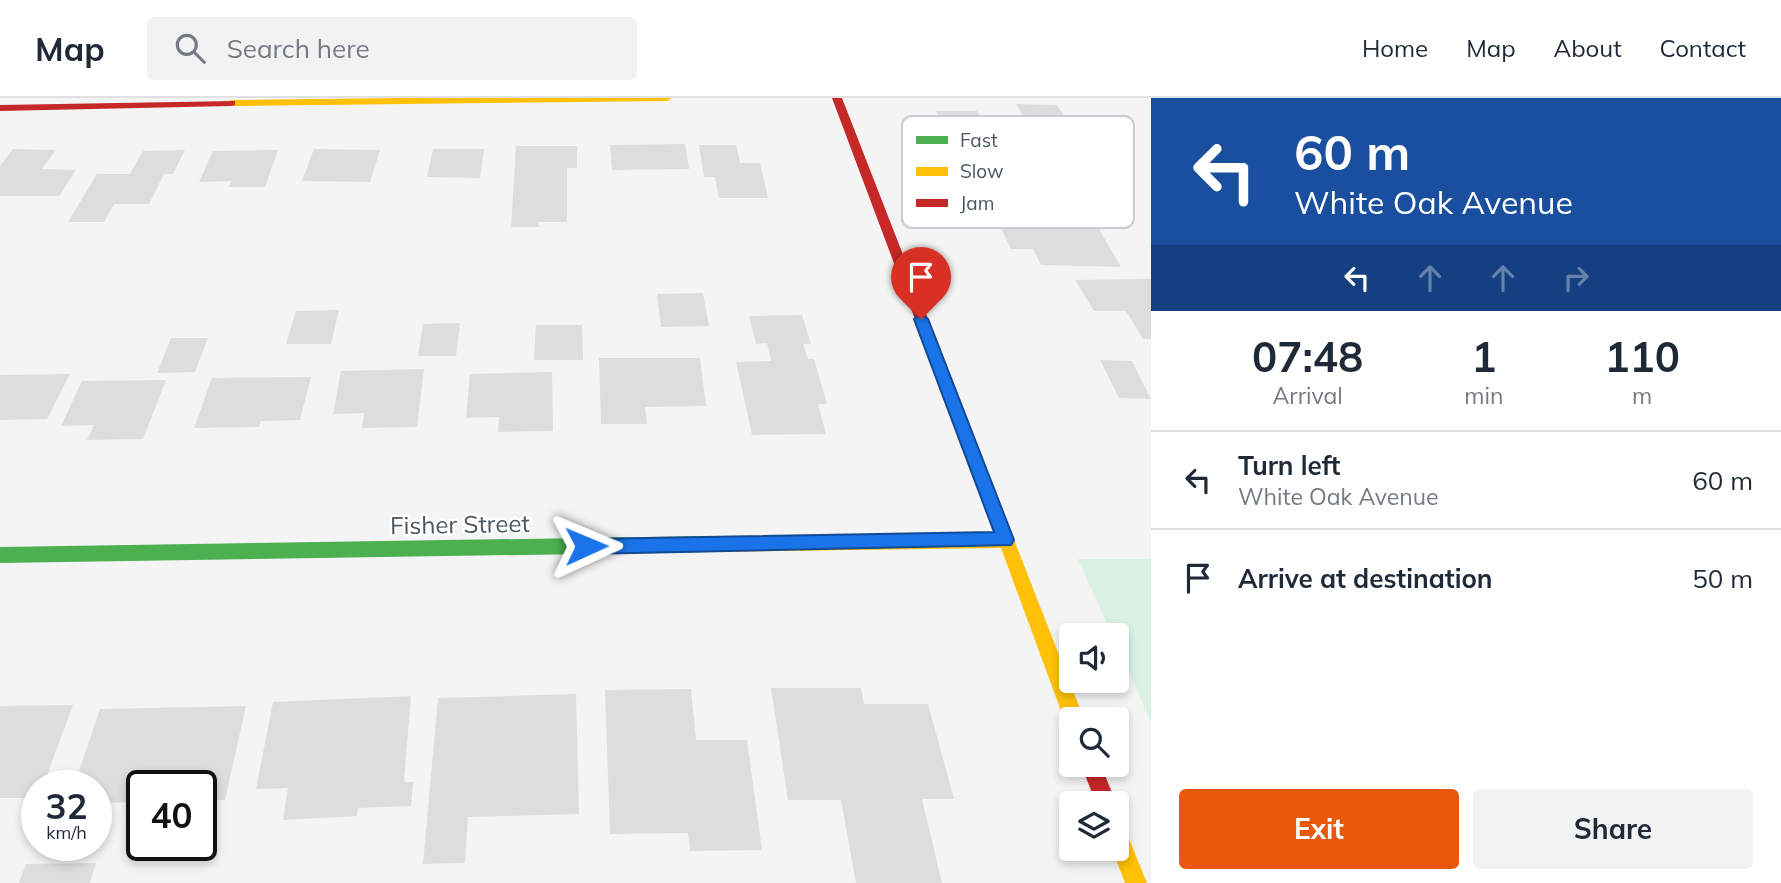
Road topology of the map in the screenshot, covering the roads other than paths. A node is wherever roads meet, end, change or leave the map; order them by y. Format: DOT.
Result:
graph roads {
  1 [pos="667,98"];
  2 [pos="837,98"];
  3 [pos="0,108"];
  4 [pos="1005,540"];
  5 [pos="0,555"];
  6 [pos="1069,707"];
  7 [pos="1128,861"];
  8 [pos="1136,883"];
  1 -- 3 [label="street"];
  2 -- 4 [label="street"];
  4 -- 5 [label="street, Fisher Street"];
  4 -- 6 [label="street"];
  7 -- 8 [label="street"];
}
